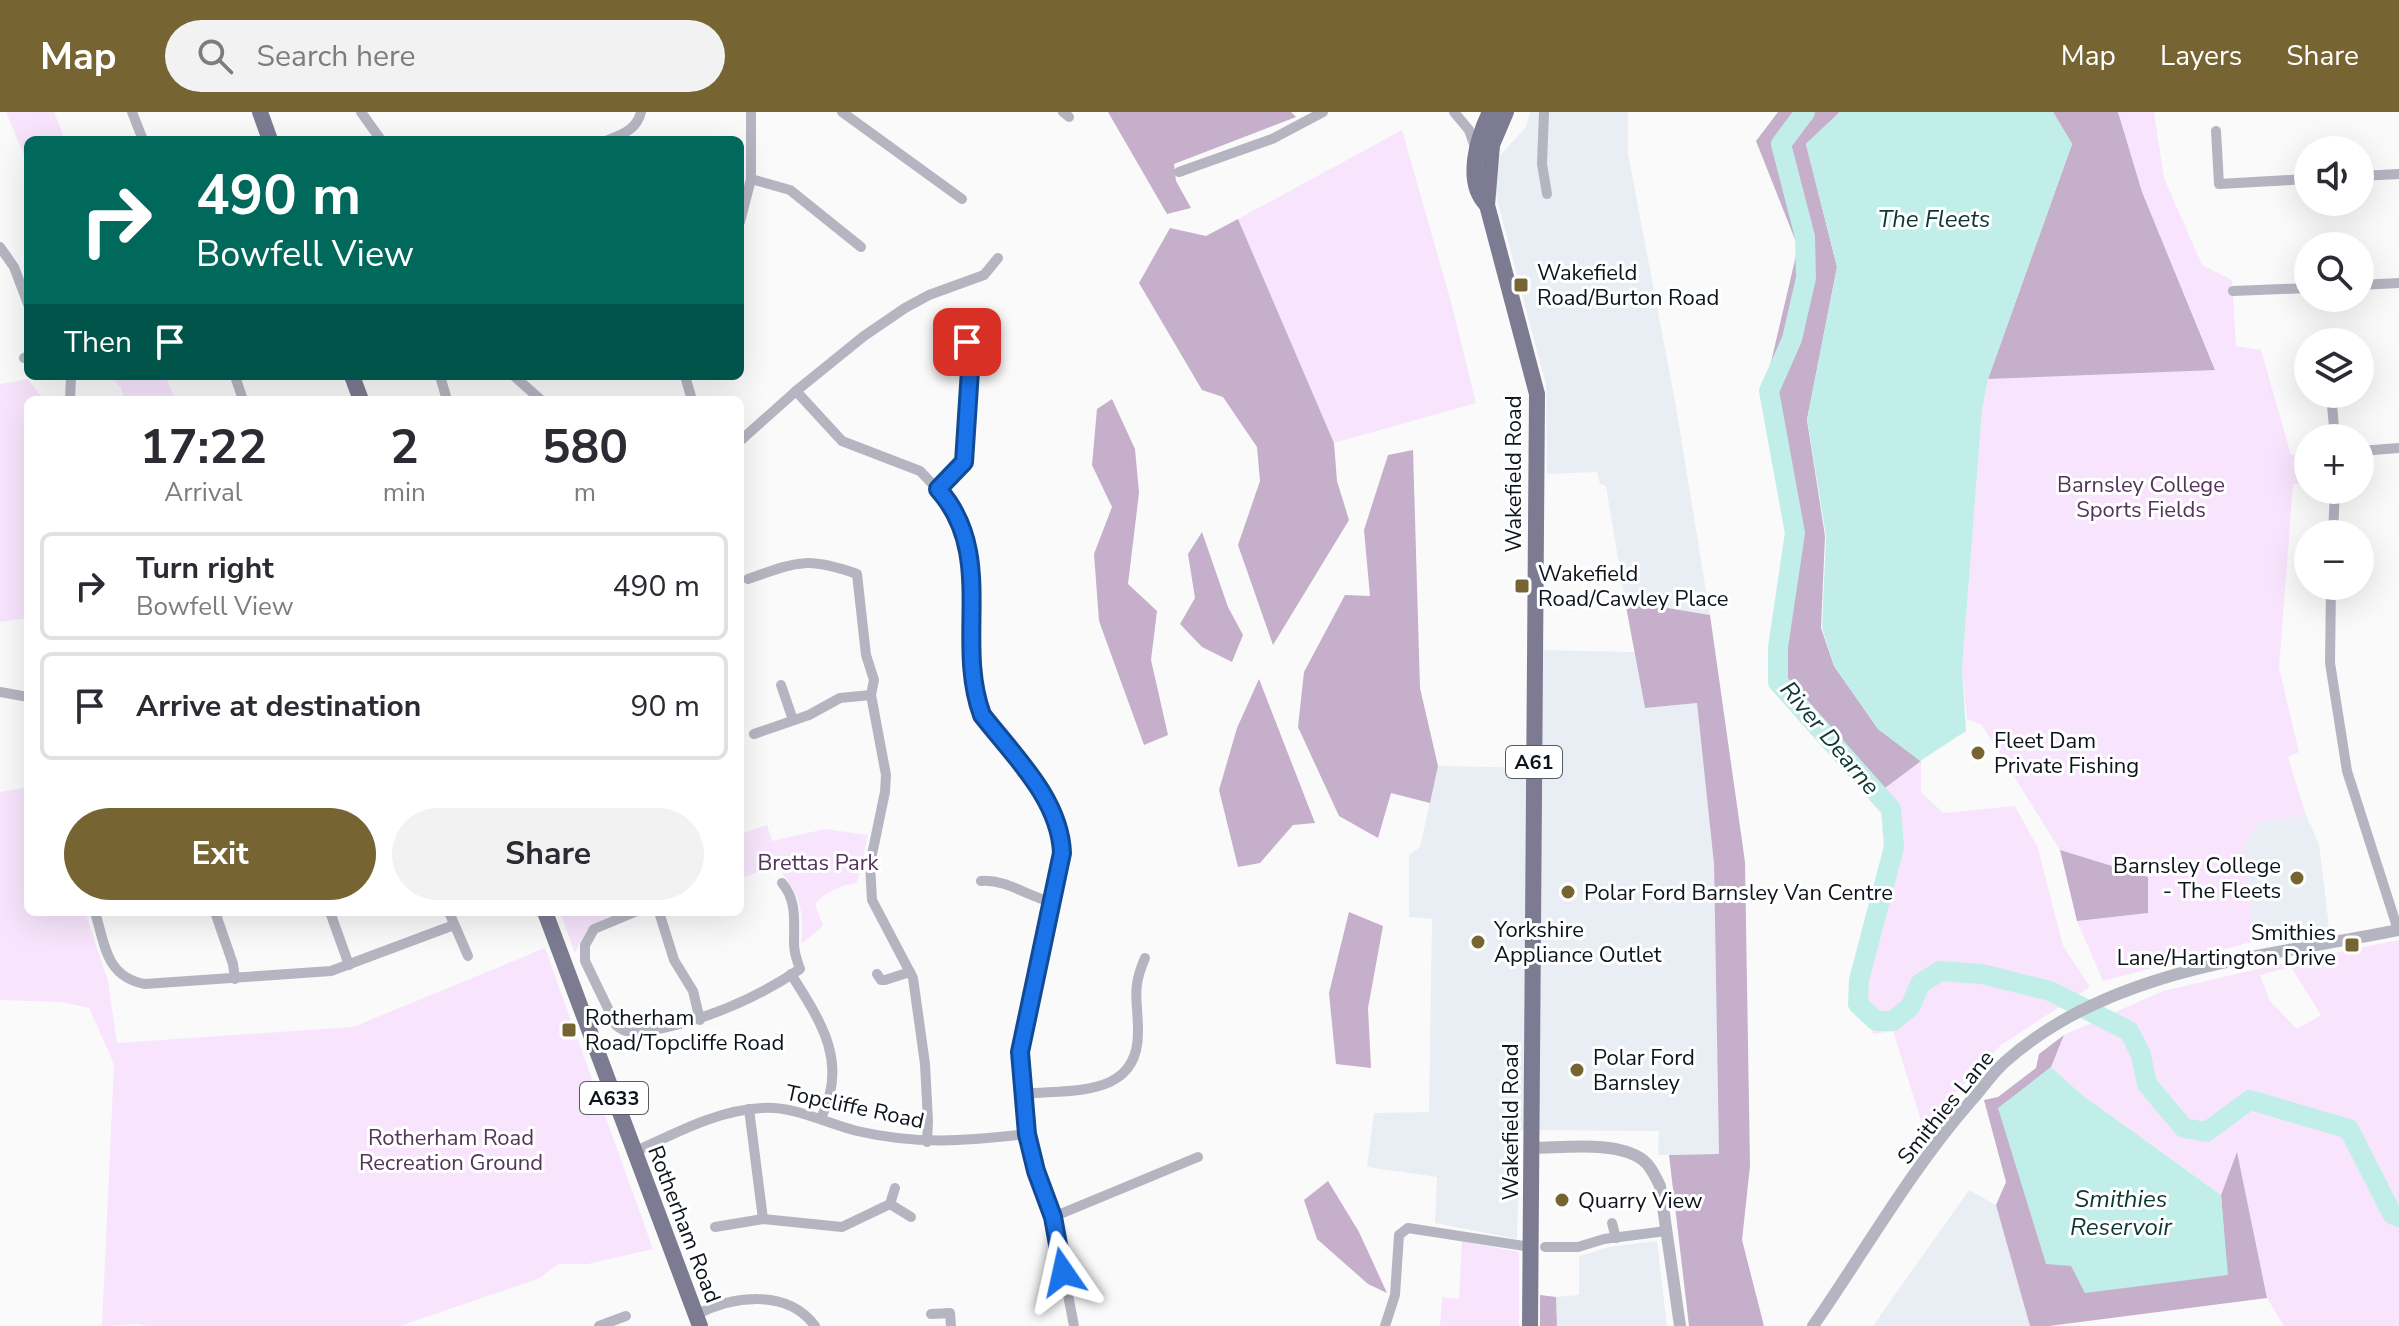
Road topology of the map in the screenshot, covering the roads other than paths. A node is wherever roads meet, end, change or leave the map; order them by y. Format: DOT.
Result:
graph roads {
  1 [pos="132,112"];
  2 [pos="260,112"];
  3 [pos="361,112"];
  4 [pos="641,112"];
  5 [pos="751,112"];
  6 [pos="842,112"];
  7 [pos="1323,112"];
  8 [pos="1454,112"];
  9 [pos="1490,112"];
  10 [pos="1506,112"];
  11 [pos="1544,112"];
  12 [pos="2216,131"];
  13 [pos="141,136"];
  14 [pos="269,136"];
  15 [pos="378,136"];
  16 [pos="618,136"];
  17 [pos="1477,153"];
  18 [pos="1179,172"];
  19 [pos="2399,174"];
  20 [pos="2374,175"];
  21 [pos="751,179"];
  22 [pos="2294,180"];
  23 [pos="1547,194"];
  24 [pos="962,199"];
  25 [pos="1487,205"];
  26 [pos="744,206"];
  27 [pos="861,247"];
  28 [pos="2,255"];
  29 [pos="982,255"];
  30 [pos="2399,283"];
  31 [pos="2374,284"];
  32 [pos="24,288"];
  33 [pos="2294,289"];
  34 [pos="2241,294"];
  35 [pos="962,340"];
  36 [pos="518,380"];
  37 [pos="796,391"];
  38 [pos="536,396"];
  39 [pos="744,437"];
  40 [pos="2399,448"];
  41 [pos="2374,450"];
  42 [pos="938,489"];
  43 [pos="748,579"];
  44 [pos="2331,600"];
  45 [pos="781,685"];
  46 [pos="0,692"];
  47 [pos="871,695"];
  48 [pos="24,696"];
  49 [pos="793,720"];
  50 [pos="754,734"];
  51 [pos="981,881"];
  52 [pos="782,883"];
  53 [pos="1051,902"];
  54 [pos="96,916"];
  55 [pos="216,916"];
  56 [pos="331,916"];
  57 [pos="451,916"];
  58 [pos="546,916"];
  59 [pos="625,916"];
  60 [pos="660,916"];
  61 [pos="454,925"];
  62 [pos="2398,930"];
  63 [pos="468,956"];
  64 [pos="1145,958"];
  65 [pos="349,965"];
  66 [pos="910,972"];
  67 [pos="791,974"];
  68 [pos="877,974"];
  69 [pos="235,979"];
  70 [pos="700,1020"];
  71 [pos="1024,1094"];
  72 [pos="749,1109"];
  73 [pos="821,1118"];
  74 [pos="1027,1134"];
  75 [pos="927,1142"];
  76 [pos="1532,1148"];
  77 [pos="634,1152"];
  78 [pos="1198,1157"];
  79 [pos="895,1188"];
  80 [pos="890,1204"];
  81 [pos="911,1217"];
  82 [pos="1053,1217"];
  83 [pos="763,1219"];
  84 [pos="1612,1223"];
  85 [pos="715,1227"];
  86 [pos="1666,1231"];
  87 [pos="1616,1238"];
  88 [pos="1538,1247"];
  89 [pos="931,1314"];
  90 [pos="626,1316"];
  91 [pos="698,1320"];
  92 [pos="599,1326"];
  93 [pos="815,1326"];
  94 [pos="951,1326"];
  95 [pos="1074,1326"];
  96 [pos="1385,1326"];
  97 [pos="1530,1326"];
  98 [pos="1680,1326"];
  99 [pos="1813,1326"];
  1 -- 13 [label="street"];
  2 -- 14 [label="main road"];
  3 -- 15 [label="street"];
  4 -- 16 [label="street"];
  5 -- 21 [label="street"];
  6 -- 24 [label="street"];
  7 -- 18 [label="street"];
  8 -- 17 [label="street"];
  9 -- 17 [label="main road, A61"];
  10 -- 25 [label="main road, A61"];
  11 -- 23 [label="street"];
  12 -- 22 [label="street"];
  17 -- 25 [label="main road, A61"];
  19 -- 20 [label="street"];
  21 -- 26 [label="street"];
  21 -- 27 [label="street"];
  25 -- 76 [label="main road, Wakefield Road / A61"];
  28 -- 32 [label="street"];
  29 -- 37 [label="street"];
  30 -- 31 [label="street"];
  33 -- 34 [label="street"];
  35 -- 42 [label="street"];
  36 -- 38 [label="street"];
  37 -- 39 [label="street"];
  37 -- 42 [label="street"];
  40 -- 41 [label="street"];
  42 -- 53 [label="street"];
  43 -- 47 [label="street"];
  44 -- 62 [label="street"];
  45 -- 49 [label="street"];
  46 -- 48 [label="street"];
  47 -- 49 [label="street"];
  47 -- 66 [label="street"];
  49 -- 50 [label="street"];
  51 -- 53 [label="street"];
  52 -- 67 [label="street"];
  53 -- 71 [label="street"];
  54 -- 69 [label="street"];
  55 -- 69 [label="street"];
  56 -- 65 [label="street"];
  57 -- 61 [label="street"];
  58 -- 77 [label="main road, Rotherham Road / A633"];
  59 -- 70 [label="street"];
  60 -- 70 [label="street"];
  61 -- 63 [label="street"];
  61 -- 65 [label="street"];
  62 -- 99 [label="street, Smithies Lane"];
  64 -- 71 [label="street"];
  65 -- 69 [label="street"];
  66 -- 68 [label="street"];
  66 -- 75 [label="street"];
  67 -- 70 [label="street"];
  67 -- 73 [label="street"];
  71 -- 74 [label="street"];
  72 -- 73 [label="street, Topcliffe Road"];
  72 -- 77 [label="street, Topcliffe Road"];
  72 -- 83 [label="street"];
  73 -- 75 [label="street, Topcliffe Road"];
  74 -- 75 [label="street, Topcliffe Road"];
  74 -- 82 [label="street"];
  76 -- 86 [label="street"];
  76 -- 88 [label="main road, Wakefield Road / A61"];
  77 -- 91 [label="main road, Rotherham Road / A633"];
  78 -- 82 [label="street"];
  79 -- 80 [label="street"];
  80 -- 81 [label="street"];
  80 -- 83 [label="street"];
  82 -- 95 [label="street"];
  83 -- 85 [label="street"];
  84 -- 87 [label="street"];
  86 -- 87 [label="street"];
  86 -- 98 [label="street"];
  87 -- 88 [label="street"];
  88 -- 96 [label="street"];
  88 -- 97 [label="main road, Wakefield Road / A61"];
  89 -- 94 [label="street"];
  90 -- 92 [label="street"];
  91 -- 93 [label="street"];
}
